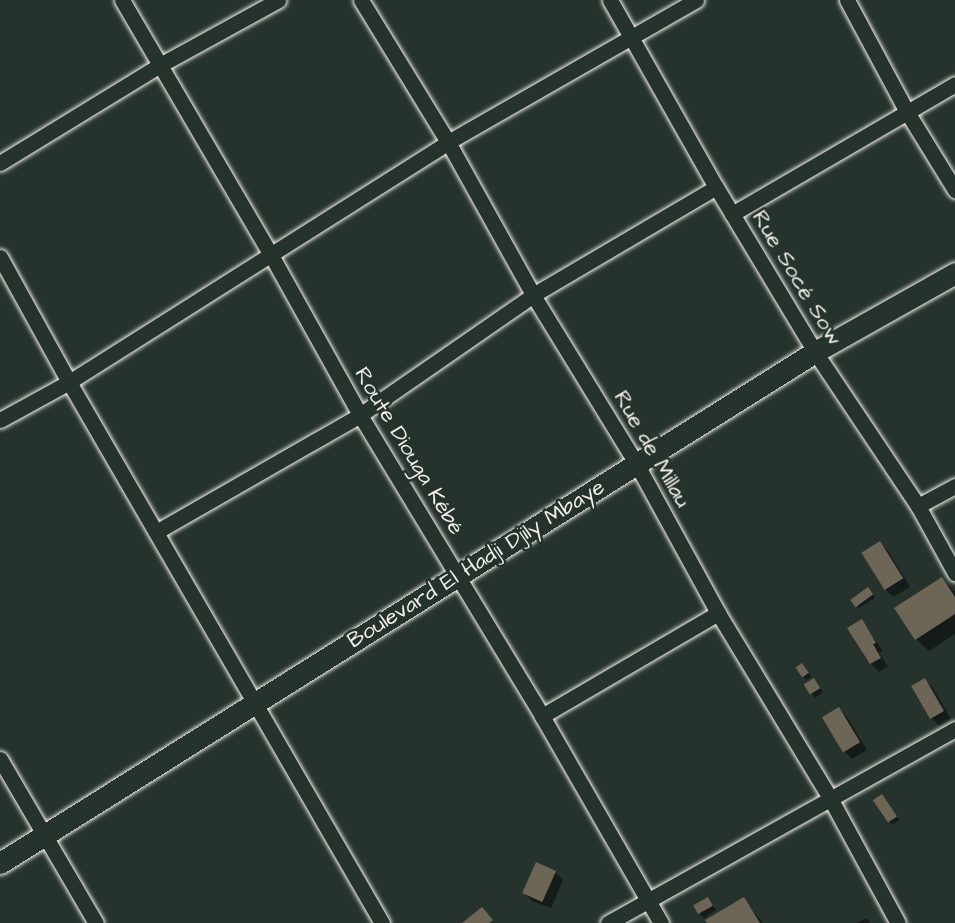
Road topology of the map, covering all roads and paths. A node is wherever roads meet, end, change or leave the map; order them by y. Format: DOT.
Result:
graph roads {
  1 [pos="122,0"];
  2 [pos="278,0"];
  3 [pos="361,0"];
  4 [pos="610,0"];
  5 [pos="696,0"];
  6 [pos="847,0"];
  7 [pos="631,38"];
  8 [pos="160,65"];
  9 [pos="955,84"];
  10 [pos="908,112"];
  11 [pos="448,142"];
  12 [pos="0,163"];
  13 [pos="716,187"];
  14 [pos="955,190"];
  15 [pos="732,214"];
  16 [pos="271,255"];
  17 [pos="0,257"];
  18 [pos="955,273"];
  19 [pos="533,295"];
  20 [pos="815,352"];
  21 [pos="69,382"];
  22 [pos="360,415"];
  23 [pos="0,420"];
  24 [pos="636,463"];
  25 [pos="955,486"];
  26 [pos="918,506"];
  27 [pos="156,532"];
  28 [pos="955,573"];
  29 [pos="457,577"];
  30 [pos="718,613"];
  31 [pos="253,704"];
  32 [pos="542,716"];
  33 [pos="955,729"];
  34 [pos="0,759"];
  35 [pos="830,798"];
  36 [pos="45,834"];
  37 [pos="0,863"];
  38 [pos="649,900"];
  39 [pos="96,923"];
  40 [pos="382,923"];
  41 [pos="608,923"];
  42 [pos="661,923"];
  43 [pos="898,923"];
  1 -- 8 [label="street, Route Diouga Kébé"];
  2 -- 8 [label="street"];
  3 -- 11 [label="street, Rue de Millau"];
  4 -- 7 [label="street, Rue Socé Sow"];
  5 -- 7 [label="street"];
  6 -- 10 [label="street"];
  7 -- 11 [label="street"];
  7 -- 13 [label="street, Rue Socé Sow"];
  8 -- 12 [label="street"];
  8 -- 16 [label="street, Route Diouga Kébé"];
  9 -- 10 [label="street"];
  10 -- 14 [label="street"];
  10 -- 15 [label="street"];
  11 -- 16 [label="street"];
  11 -- 19 [label="street, Rue de Millau"];
  13 -- 15 [label="street, Rue Socé Sow"];
  13 -- 19 [label="street"];
  15 -- 20 [label="street, Rue Socé Sow"];
  16 -- 21 [label="street"];
  16 -- 22 [label="street, Route Diouga Kébé"];
  17 -- 21 [label="street"];
  18 -- 20 [label="main road, Boulevard El Hadji Djily Mbaye"];
  19 -- 22 [label="street"];
  19 -- 24 [label="street, Rue de Millau"];
  20 -- 24 [label="main road, Boulevard El Hadji Djily Mbaye"];
  20 -- 26 [label="street, Rue Socé Sow"];
  21 -- 23 [label="street"];
  21 -- 27 [label="street"];
  22 -- 27 [label="street"];
  22 -- 29 [label="street, Route Diouga Kébé"];
  24 -- 29 [label="main road, Boulevard El Hadji Djily Mbaye"];
  24 -- 30 [label="street, Rue de Millau"];
  25 -- 26 [label="street"];
  26 -- 28 [label="street, Rue Socé Sow"];
  27 -- 31 [label="street"];
  29 -- 31 [label="main road, Boulevard El Hadji Djily Mbaye"];
  29 -- 32 [label="street, Route Diouga Kébé"];
  30 -- 32 [label="street"];
  30 -- 35 [label="street, Rue de Millau"];
  31 -- 36 [label="main road, Boulevard El Hadji Djily Mbaye"];
  31 -- 40 [label="street"];
  32 -- 38 [label="street, Route Diouga Kébé"];
  33 -- 35 [label="street"];
  34 -- 36 [label="street"];
  35 -- 38 [label="street"];
  35 -- 43 [label="street, Rue de Millau"];
  36 -- 37 [label="main road, Boulevard El Hadji Djily Mbaye"];
  36 -- 39 [label="street"];
  38 -- 41 [label="street"];
  38 -- 42 [label="street, Route Diouga Kébé"];
}
